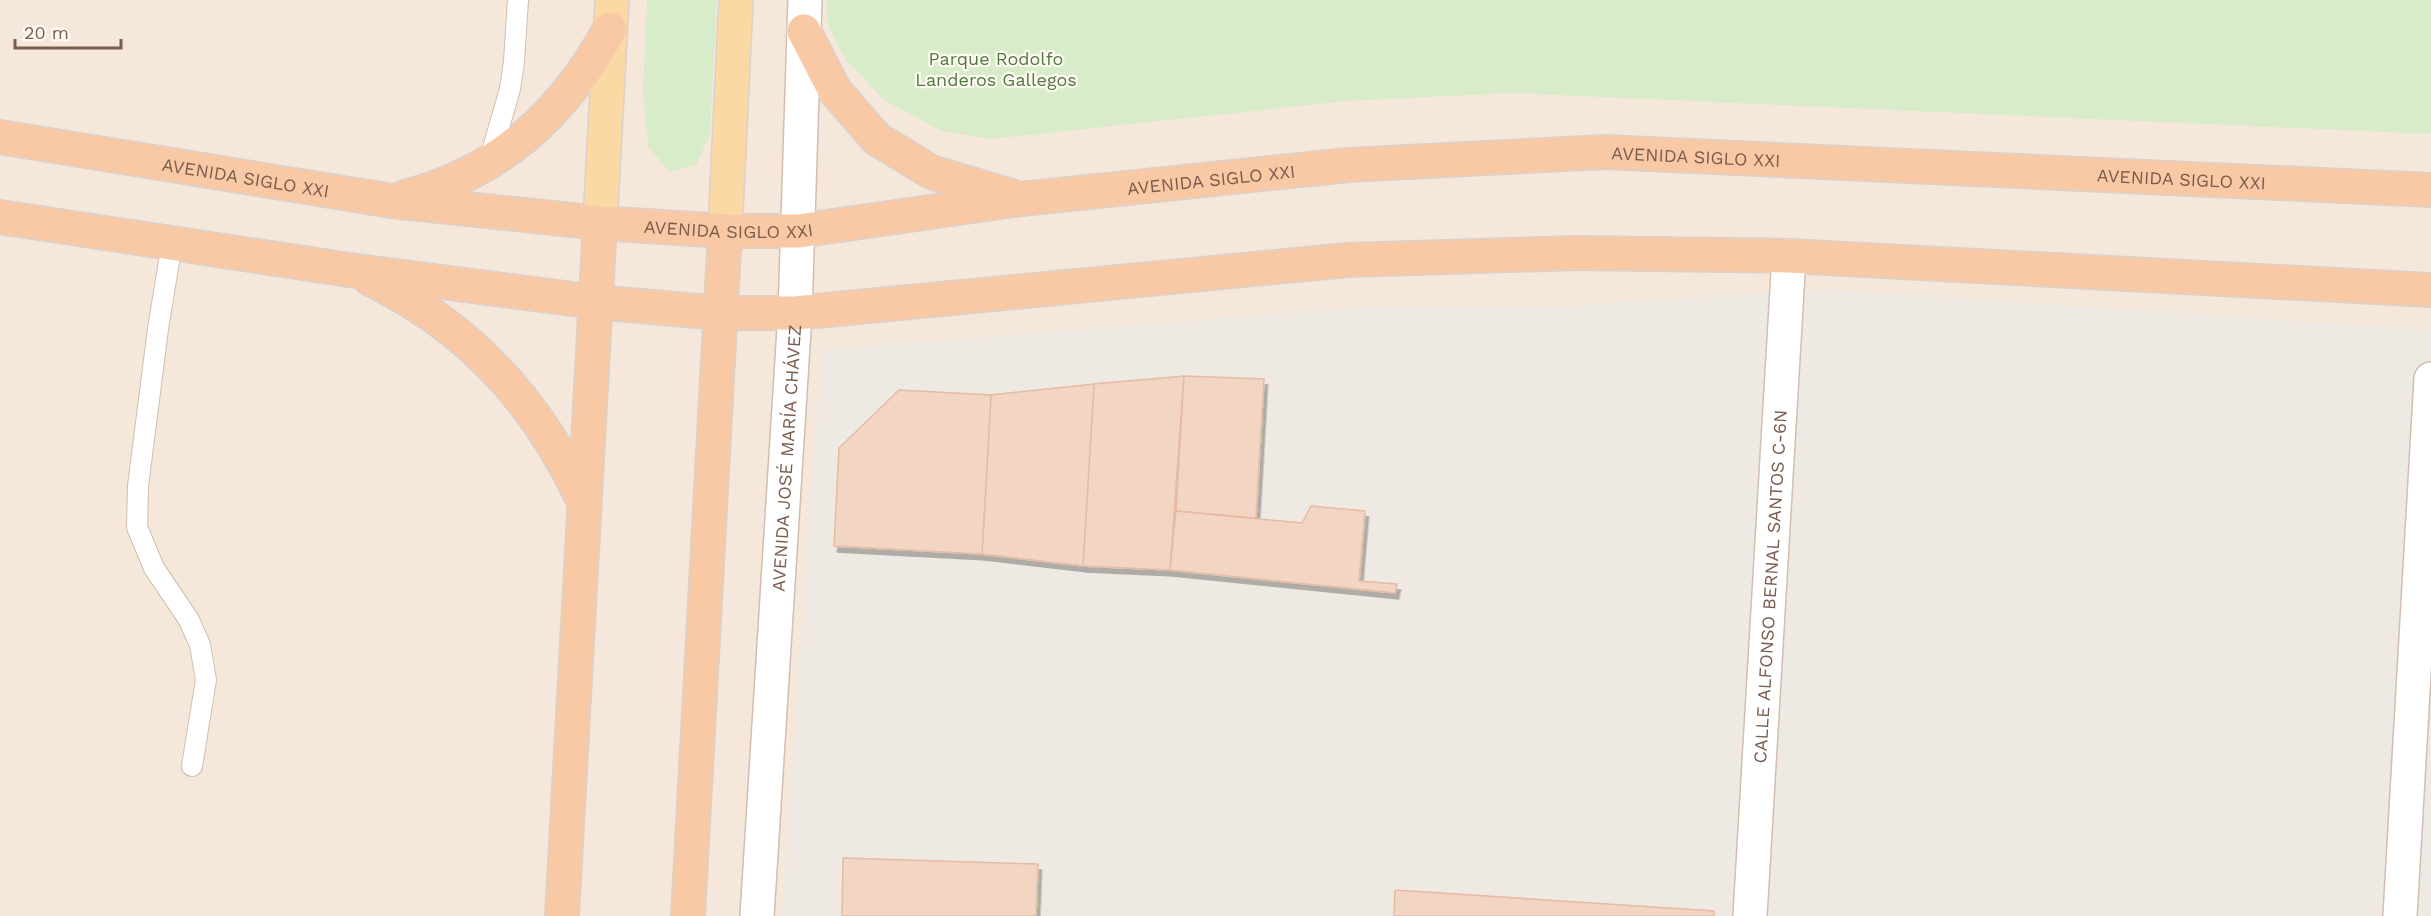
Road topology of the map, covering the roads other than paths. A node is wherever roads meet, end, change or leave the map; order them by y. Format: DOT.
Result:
graph roads {
  1 [pos="518,0"];
  2 [pos="736,0"];
  3 [pos="611,14"];
  4 [pos="804,16"];
  5 [pos="0,137"];
  6 [pos="489,162"];
  7 [pos="2431,190"];
  8 [pos="1021,200"];
  9 [pos="392,201"];
  10 [pos="0,217"];
  11 [pos="600,223"];
  12 [pos="725,231"];
  13 [pos="798,231"];
  14 [pos="172,243"];
  15 [pos="1789,256"];
  16 [pos="349,270"];
  17 [pos="2431,290"];
  18 [pos="596,302"];
  19 [pos="720,313"];
  20 [pos="795,313"];
  21 [pos="2431,379"];
  22 [pos="585,503"];
  23 [pos="192,766"];
  24 [pos="562,916"];
  25 [pos="688,916"];
  26 [pos="757,916"];
  27 [pos="1750,916"];
  28 [pos="2400,916"];
  1 -- 6 [label="lane"];
  2 -- 12 [label="main road"];
  3 -- 6 [label="highway"];
  3 -- 11 [label="main road"];
  4 -- 8 [label="highway"];
  4 -- 13 [label="street, AVENIDA JOSÉ MARÍA CHÁVEZ"];
  5 -- 9 [label="highway, AVENIDA SIGLO XXI"];
  6 -- 9 [label="highway"];
  7 -- 8 [label="highway, AVENIDA SIGLO XXI"];
  8 -- 13 [label="highway, AVENIDA SIGLO XXI"];
  9 -- 11 [label="highway, AVENIDA SIGLO XXI"];
  10 -- 14 [label="highway"];
  11 -- 12 [label="highway, AVENIDA SIGLO XXI"];
  11 -- 18 [label="highway"];
  12 -- 13 [label="highway, AVENIDA SIGLO XXI"];
  12 -- 19 [label="highway"];
  13 -- 20 [label="street, AVENIDA JOSÉ MARÍA CHÁVEZ"];
  14 -- 16 [label="highway"];
  14 -- 23 [label="lane"];
  15 -- 17 [label="highway"];
  15 -- 20 [label="highway"];
  15 -- 27 [label="street, CALLE ALFONSO BERNAL SANTOS C-6N"];
  16 -- 18 [label="highway"];
  16 -- 22 [label="highway"];
  18 -- 19 [label="highway"];
  18 -- 22 [label="highway"];
  19 -- 20 [label="highway"];
  19 -- 25 [label="highway"];
  20 -- 26 [label="street, AVENIDA JOSÉ MARÍA CHÁVEZ"];
  21 -- 28 [label="street"];
  22 -- 24 [label="highway"];
}
